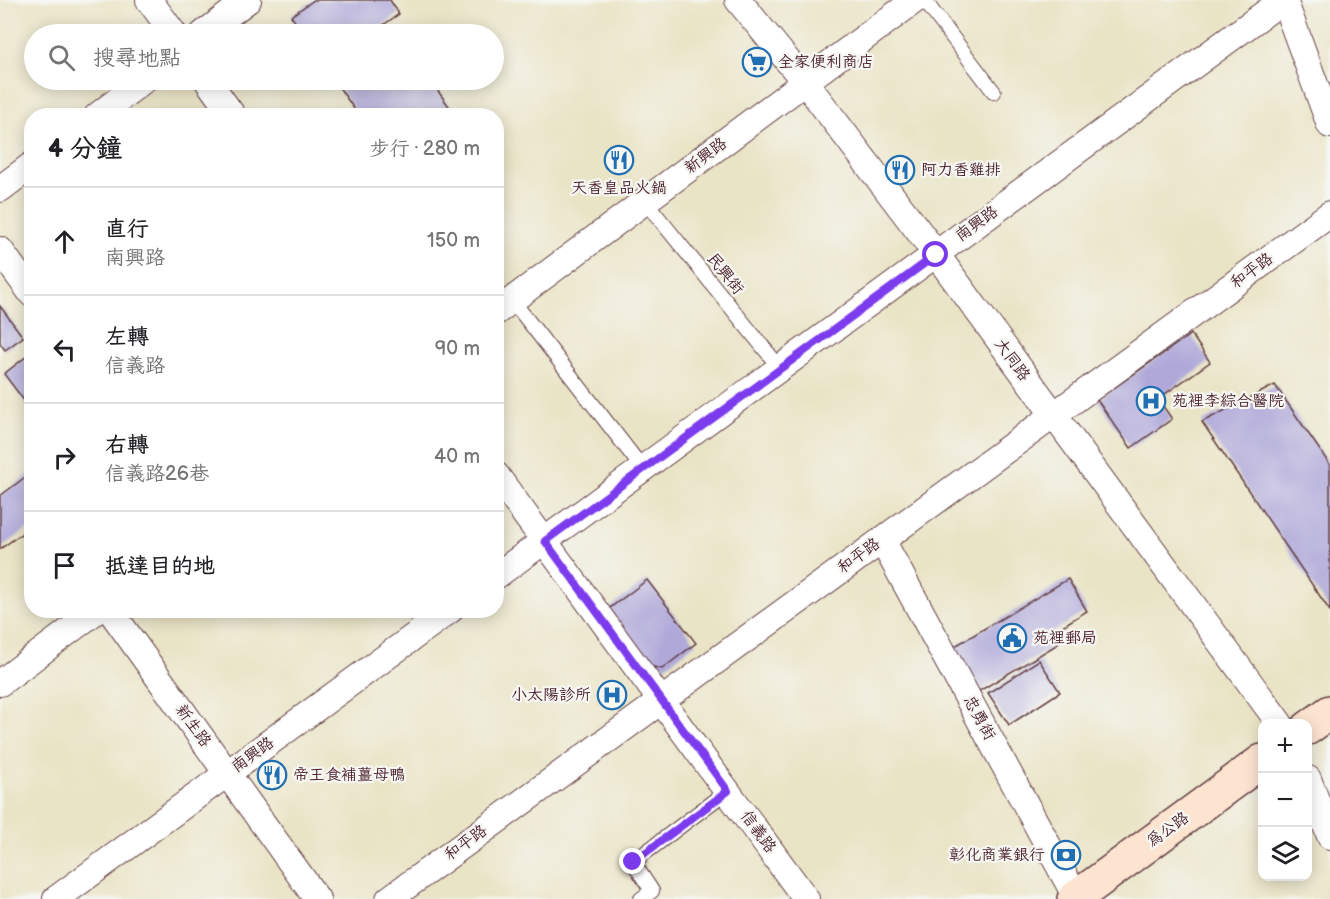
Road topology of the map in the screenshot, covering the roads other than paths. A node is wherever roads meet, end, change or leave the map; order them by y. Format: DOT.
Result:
graph roads {
  1 [pos="149,0"];
  2 [pos="248,0"];
  3 [pos="738,0"];
  4 [pos="915,0"];
  5 [pos="924,0"];
  6 [pos="1283,0"];
  7 [pos="167,24"];
  8 [pos="216,24"];
  9 [pos="805,82"];
  10 [pos="131,90"];
  11 [pos="214,90"];
  12 [pos="994,92"];
  13 [pos="107,108"];
  14 [pos="227,108"];
  15 [pos="1330,125"];
  16 [pos="24,171"];
  17 [pos="0,189"];
  18 [pos="645,201"];
  19 [pos="1330,214"];
  20 [pos="0,250"];
  21 [pos="936,255"];
  22 [pos="24,283"];
  23 [pos="504,306"];
  24 [pos="780,368"];
  25 [pos="1052,416"];
  26 [pos="643,469"];
  27 [pos="504,486"];
  28 [pos="882,540"];
  29 [pos="545,541"];
  30 [pos="504,570"];
  31 [pos="86,618"];
  32 [pos="116,618"];
  33 [pos="439,618"];
  34 [pos="0,683"];
  35 [pos="661,701"];
  36 [pos="1330,712"];
  37 [pos="1277,719"];
  38 [pos="1312,725"];
  39 [pos="1258,765"];
  40 [pos="227,774"];
  41 [pos="1312,789"];
  42 [pos="728,791"];
  43 [pos="1330,836"];
  44 [pos="802,897"];
  45 [pos="1075,898"];
  46 [pos="56,899"];
  47 [pos="317,899"];
  48 [pos="389,899"];
  49 [pos="641,899"];
  1 -- 7 [label="street"];
  2 -- 8 [label="street"];
  3 -- 9 [label="street, 大同路"];
  4 -- 9 [label="street, 新興路"];
  5 -- 12 [label="lane"];
  6 -- 15 [label="street"];
  6 -- 21 [label="street, 南興路"];
  9 -- 18 [label="street, 新興路"];
  9 -- 21 [label="street, 大同路"];
  10 -- 13 [label="street"];
  11 -- 14 [label="street"];
  16 -- 17 [label="street"];
  18 -- 23 [label="street, 新興路"];
  18 -- 24 [label="lane, 民興街"];
  19 -- 25 [label="street, 和平路"];
  20 -- 22 [label="street"];
  21 -- 24 [label="street, 南興路"];
  21 -- 25 [label="street, 大同路"];
  23 -- 26 [label="lane"];
  24 -- 26 [label="street, 南興路"];
  25 -- 28 [label="street, 和平路"];
  25 -- 37 [label="street, 大同路"];
  26 -- 29 [label="street, 南興路"];
  27 -- 29 [label="street, 信義路"];
  28 -- 35 [label="street, 和平路"];
  28 -- 45 [label="street, 忠勇街"];
  29 -- 30 [label="street, 南興路"];
  29 -- 35 [label="street, 信義路"];
  31 -- 34 [label="street"];
  32 -- 40 [label="street, 新生路"];
  33 -- 40 [label="street, 南興路"];
  35 -- 42 [label="street, 信義路"];
  35 -- 48 [label="street, 和平路"];
  36 -- 38 [label="main road"];
  39 -- 45 [label="main road, 為公路"];
  40 -- 46 [label="street, 南興路"];
  40 -- 47 [label="street, 新生路"];
  41 -- 43 [label="street"];
  42 -- 44 [label="street, 信義路"];
  42 -- 49 [label="lane"];
}
